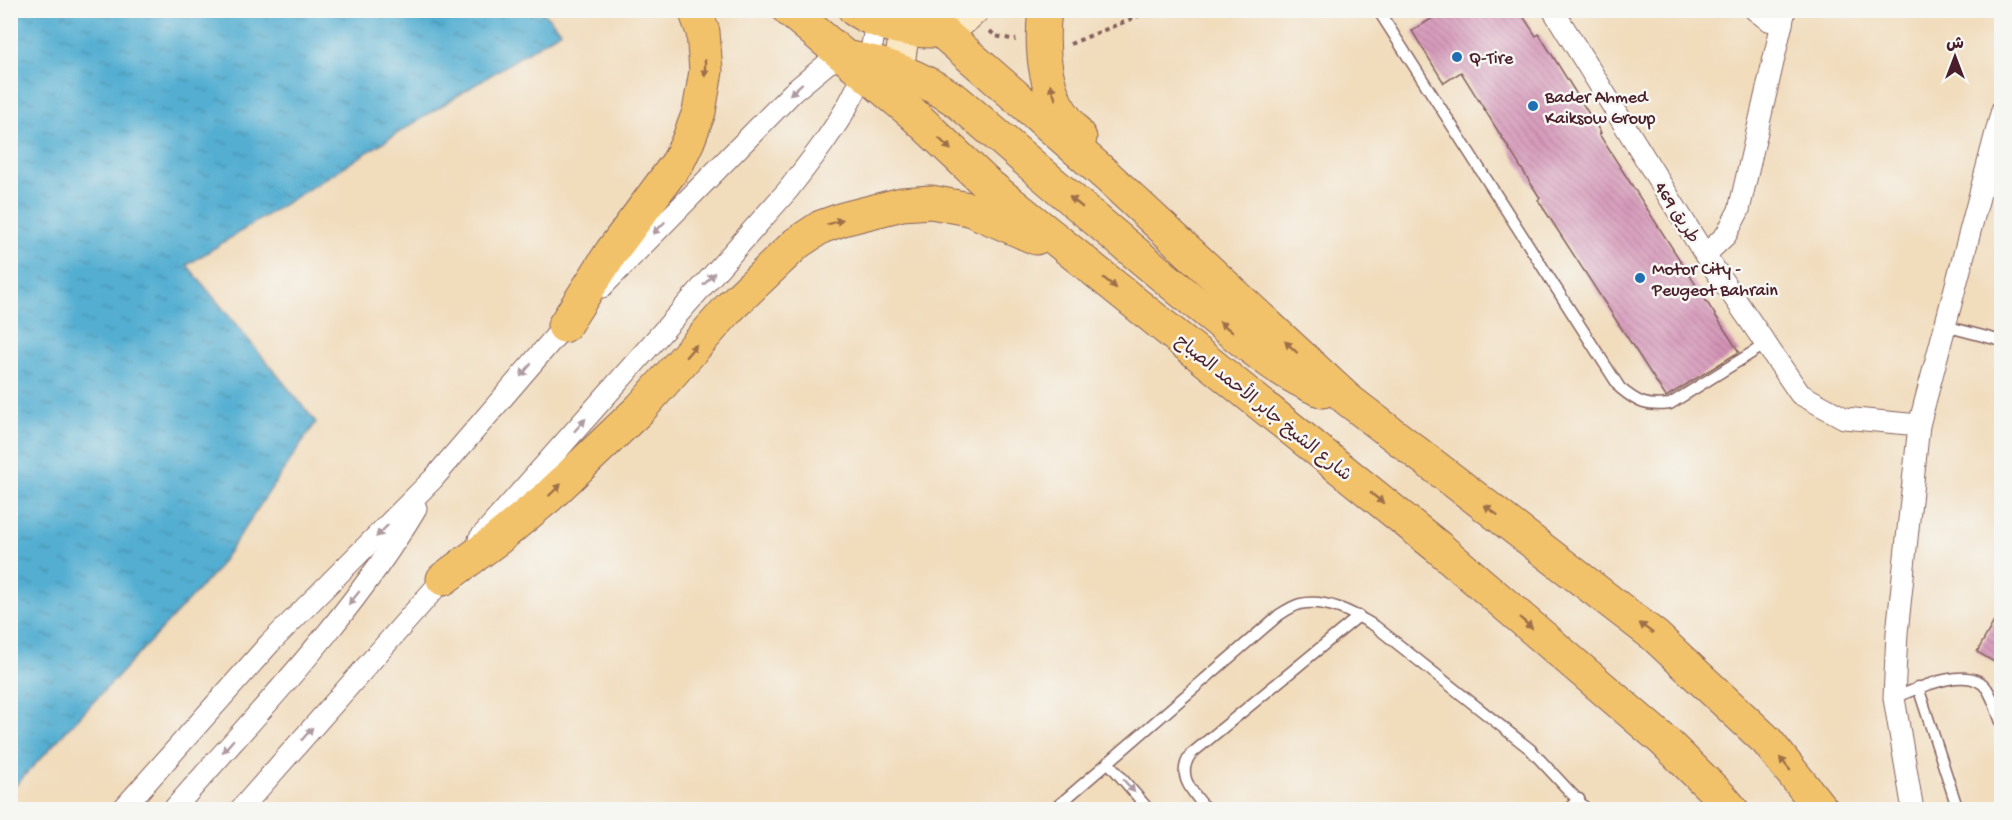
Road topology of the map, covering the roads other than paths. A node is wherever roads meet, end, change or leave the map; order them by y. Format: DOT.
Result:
graph roads {
  1 [pos="695,10"];
  2 [pos="789,10"];
  3 [pos="974,10"];
  4 [pos="1045,10"];
  5 [pos="1378,10"];
  6 [pos="1553,10"];
  7 [pos="1755,10"];
  8 [pos="888,15"];
  9 [pos="1784,17"];
  10 [pos="942,31"];
  11 [pos="858,64"];
  12 [pos="900,70"];
  13 [pos="2001,110"];
  14 [pos="911,112"];
  15 [pos="1107,176"];
  16 [pos="1074,254"];
  17 [pos="1705,255"];
  18 [pos="564,326"];
  19 [pos="1945,326"];
  20 [pos="2001,341"];
  21 [pos="1766,344"];
  22 [pos="1347,399"];
  23 [pos="1919,425"];
  24 [pos="433,479"];
  25 [pos="443,579"];
  26 [pos="1359,616"];
  27 [pos="1918,687"];
  28 [pos="1894,698"];
  29 [pos="2001,724"];
  30 [pos="1108,762"];
  31 [pos="1579,800"];
  32 [pos="122,810"];
  33 [pos="173,810"];
  34 [pos="240,810"];
  35 [pos="1053,810"];
  36 [pos="1149,810"];
  37 [pos="1207,810"];
  38 [pos="1567,810"];
  39 [pos="1587,810"];
  40 [pos="1732,810"];
  41 [pos="1822,810"];
  42 [pos="1913,810"];
  43 [pos="1958,810"];
  1 -- 18 [label="main road, one-way"];
  2 -- 11 [label="main road, شارع الشيخ جابر الأحمد الصباح"];
  3 -- 10 [label="street"];
  15 -- 4 [label="main road, one-way"];
  5 -- 21 [label="lane"];
  6 -- 17 [label="street, طريق 469"];
  7 -- 9 [label="street"];
  8 -- 10 [label="main road"];
  8 -- 11 [label="street"];
  8 -- 12 [label="street"];
  9 -- 17 [label="street"];
  10 -- 15 [label="main road"];
  11 -- 12 [label="main road"];
  11 -- 14 [label="main road, شارع الشيخ جابر الأحمد الصباح"];
  11 -- 18 [label="street, one-way"];
  25 -- 11 [label="street, one-way"];
  12 -- 14 [label="street"];
  22 -- 12 [label="main road, one-way"];
  13 -- 19 [label="street"];
  14 -- 16 [label="main road, شارع الشيخ جابر الأحمد الصباح, one-way"];
  22 -- 15 [label="main road, one-way"];
  25 -- 16 [label="main road, one-way"];
  16 -- 40 [label="main road, شارع الشيخ جابر الأحمد الصباح, one-way"];
  17 -- 21 [label="street, طريق 469"];
  18 -- 24 [label="street, one-way"];
  19 -- 20 [label="lane"];
  19 -- 23 [label="street"];
  21 -- 23 [label="street, طريق 469"];
  41 -- 22 [label="main road, one-way"];
  23 -- 28 [label="street"];
  24 -- 32 [label="street, one-way"];
  24 -- 33 [label="street, one-way"];
  34 -- 25 [label="street, one-way"];
  26 -- 30 [label="lane"];
  26 -- 31 [label="lane"];
  26 -- 37 [label="lane"];
  27 -- 28 [label="lane"];
  27 -- 29 [label="lane"];
  27 -- 43 [label="lane"];
  28 -- 42 [label="street"];
  30 -- 35 [label="lane"];
  30 -- 36 [label="lane, one-way"];
  31 -- 38 [label="lane"];
  31 -- 39 [label="lane"];
}
